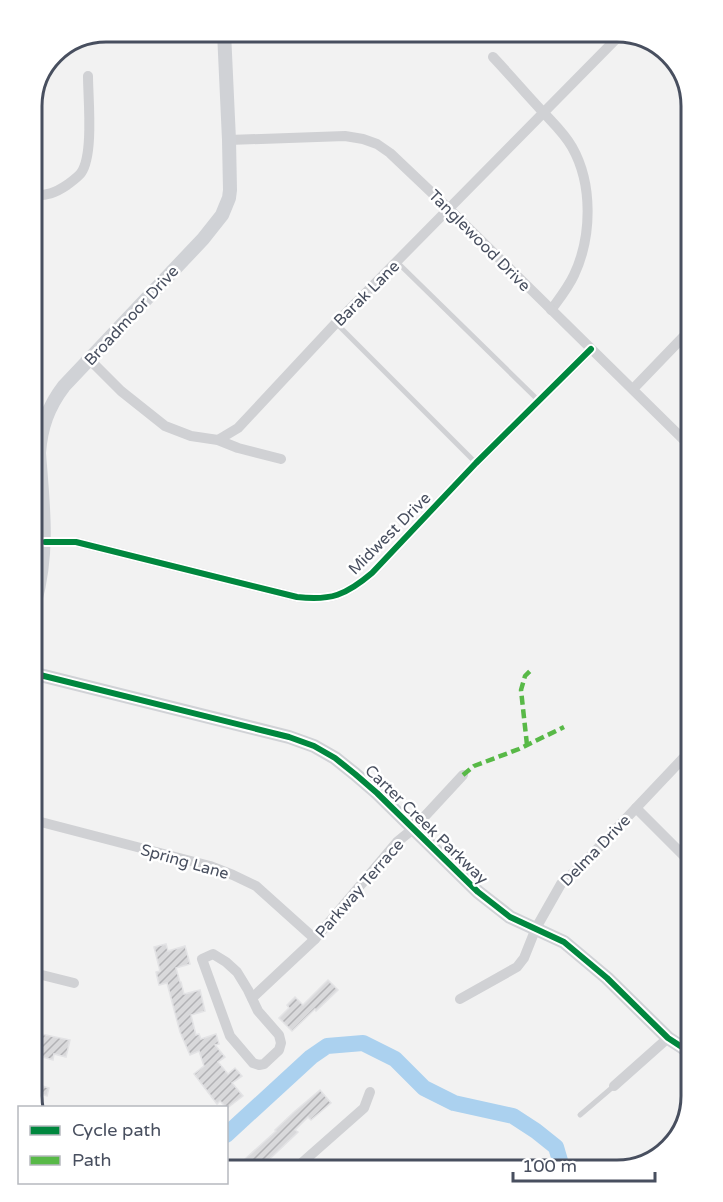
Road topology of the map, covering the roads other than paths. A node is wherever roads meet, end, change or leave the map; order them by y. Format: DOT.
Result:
graph roads {
  1 [pos="224,42"];
  2 [pos="613,42"];
  3 [pos="494,57"];
  4 [pos="88,76"];
  5 [pos="544,112"];
  6 [pos="229,140"];
  7 [pos="42,196"];
  8 [pos="449,208"];
  9 [pos="397,262"];
  10 [pos="551,310"];
  11 [pos="336,323"];
  12 [pos="681,339"];
  13 [pos="591,349"];
  14 [pos="90,360"];
  15 [pos="633,389"];
  16 [pos="538,400"];
  17 [pos="42,429"];
  18 [pos="681,437"];
  19 [pos="218,440"];
  20 [pos="281,459"];
  21 [pos="476,463"];
  22 [pos="42,498"];
  23 [pos="45,542"];
  24 [pos="42,572"];
  25 [pos="42,675"];
  26 [pos="681,760"];
  27 [pos="463,775"];
  28 [pos="636,808"];
  29 [pos="42,822"];
  30 [pos="412,828"];
  31 [pos="681,853"];
  32 [pos="536,928"];
  33 [pos="315,939"];
  34 [pos="42,975"];
  35 [pos="74,983"];
  36 [pos="252,998"];
  37 [pos="460,999"];
  38 [pos="668,1038"];
  39 [pos="681,1046"];
  40 [pos="614,1086"];
  41 [pos="370,1092"];
  42 [pos="580,1115"];
  43 [pos="305,1160"];
  1 -- 6 [label="street, Broadmoor Drive"];
  2 -- 5 [label="street, Barak Lane"];
  3 -- 5 [label="street"];
  4 -- 7 [label="street"];
  5 -- 8 [label="street, Barak Lane"];
  5 -- 10 [label="street"];
  6 -- 8 [label="street, Tanglewood Drive"];
  6 -- 14 [label="street, Broadmoor Drive"];
  8 -- 9 [label="street, Barak Lane"];
  8 -- 10 [label="street, Tanglewood Drive"];
  9 -- 11 [label="street, Barak Lane"];
  9 -- 16 [label="lane"];
  10 -- 13 [label="street, Tanglewood Drive"];
  11 -- 19 [label="street, Barak Lane"];
  11 -- 21 [label="lane"];
  12 -- 15 [label="street"];
  13 -- 15 [label="street, Tanglewood Drive"];
  13 -- 16 [label="street, Midwest Drive"];
  14 -- 17 [label="street, Broadmoor Drive"];
  14 -- 19 [label="street"];
  15 -- 18 [label="street, Tanglewood Drive"];
  16 -- 21 [label="street, Midwest Drive"];
  19 -- 20 [label="street"];
  21 -- 23 [label="street, Midwest Drive"];
  22 -- 23 [label="street, Broadmoor Drive"];
  23 -- 24 [label="street, Broadmoor Drive"];
  25 -- 30 [label="street, Carter Creek Parkway"];
  26 -- 28 [label="street, Delma Drive"];
  27 -- 30 [label="street, Parkway Terrace"];
  28 -- 31 [label="street"];
  28 -- 32 [label="street, Delma Drive"];
  29 -- 33 [label="street, Spring Lane"];
  30 -- 32 [label="street, Carter Creek Parkway"];
  30 -- 33 [label="street, Parkway Terrace"];
  32 -- 37 [label="street, Delma Drive"];
  32 -- 38 [label="street, Carter Creek Parkway"];
  33 -- 36 [label="street, Parkway Terrace"];
  34 -- 35 [label="street"];
  36 -- 36 [label="street"];
  38 -- 39 [label="street, Carter Creek Parkway"];
  38 -- 40 [label="street"];
  40 -- 42 [label="lane"];
  41 -- 43 [label="street"];
}
